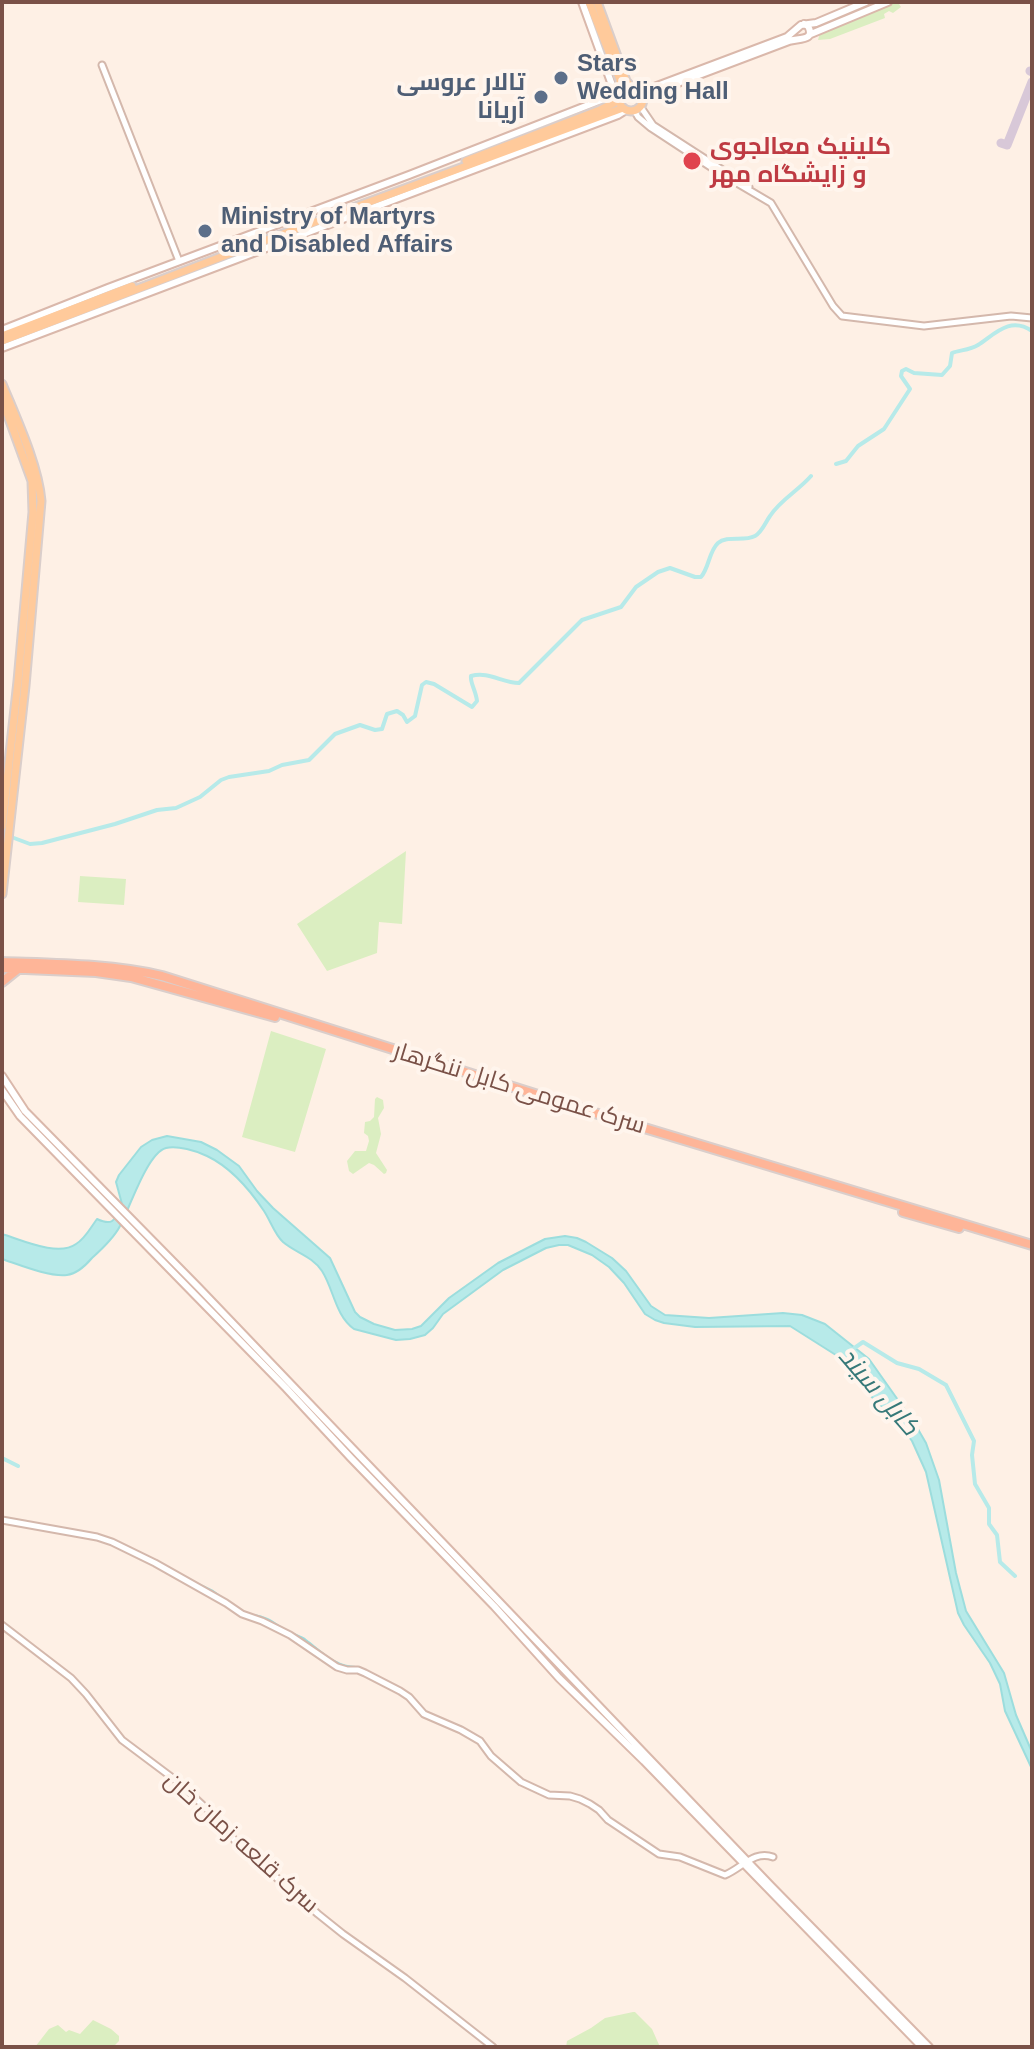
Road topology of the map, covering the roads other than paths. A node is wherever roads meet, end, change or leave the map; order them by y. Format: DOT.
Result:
graph roads {
  1 [pos="582,2"];
  2 [pos="589,2"];
  3 [pos="597,2"];
  4 [pos="866,2"];
  5 [pos="888,2"];
  6 [pos="800,26"];
  7 [pos="811,34"];
  8 [pos="801,39"];
  9 [pos="102,65"];
  10 [pos="609,65"];
  11 [pos="669,86"];
  12 [pos="631,87"];
  13 [pos="617,95"];
  14 [pos="635,104"];
  15 [pos="646,117"];
  16 [pos="752,191"];
  17 [pos="179,261"];
  18 [pos="1032,318"];
  19 [pos="2,336"];
  20 [pos="2,348"];
  21 [pos="2,384"];
  22 [pos="2,399"];
  23 [pos="27,458"];
  24 [pos="30,583"];
  25 [pos="2,826"];
  26 [pos="2,894"];
  27 [pos="2,962"];
  28 [pos="2,968"];
  29 [pos="18,969"];
  30 [pos="2,982"];
  31 [pos="2,1076"];
  32 [pos="2,1090"];
  33 [pos="104,1197"];
  34 [pos="1032,1247"];
  35 [pos="2,1520"];
  36 [pos="2,1625"];
  37 [pos="773,1857"];
  38 [pos="745,1862"];
  39 [pos="493,2047"];
  40 [pos="922,2047"];
  41 [pos="929,2047"];
  1 -- 10 [label="main road"];
  2 -- 10 [label="main road"];
  3 -- 12 [label="main road"];
  4 -- 6 [label="main road"];
  5 -- 7 [label="main road"];
  6 -- 7 [label="main road"];
  6 -- 8 [label="main road"];
  6 -- 14 [label="main road"];
  7 -- 8 [label="main road"];
  8 -- 11 [label="main road"];
  9 -- 17 [label="street"];
  10 -- 13 [label="main road"];
  11 -- 14 [label="main road"];
  11 -- 15 [label="street"];
  12 -- 13 [label="main road"];
  12 -- 14 [label="main road"];
  13 -- 14 [label="main road"];
  13 -- 17 [label="main road"];
  13 -- 19 [label="main road"];
  14 -- 15 [label="street"];
  14 -- 16 [label="street"];
  14 -- 19 [label="main road"];
  14 -- 20 [label="main road"];
  15 -- 16 [label="street"];
  16 -- 18 [label="street"];
  17 -- 19 [label="main road"];
  21 -- 23 [label="main road"];
  22 -- 23 [label="main road"];
  23 -- 24 [label="main road"];
  24 -- 25 [label="main road"];
  24 -- 26 [label="main road"];
  27 -- 34 [label="highway, سرک عمومی کابل ننگرهار"];
  28 -- 29 [label="highway, سرک عمومی کابل ننگرهار"];
  29 -- 30 [label="highway"];
  29 -- 34 [label="highway, سرک عمومی کابل ننگرهار"];
  31 -- 33 [label="main road"];
  32 -- 33 [label="main road"];
  33 -- 38 [label="main road"];
  35 -- 38 [label="street"];
  36 -- 39 [label="street, سرک قلعه زمان خان"];
  37 -- 38 [label="street"];
  38 -- 40 [label="main road"];
  38 -- 41 [label="main road"];
}
